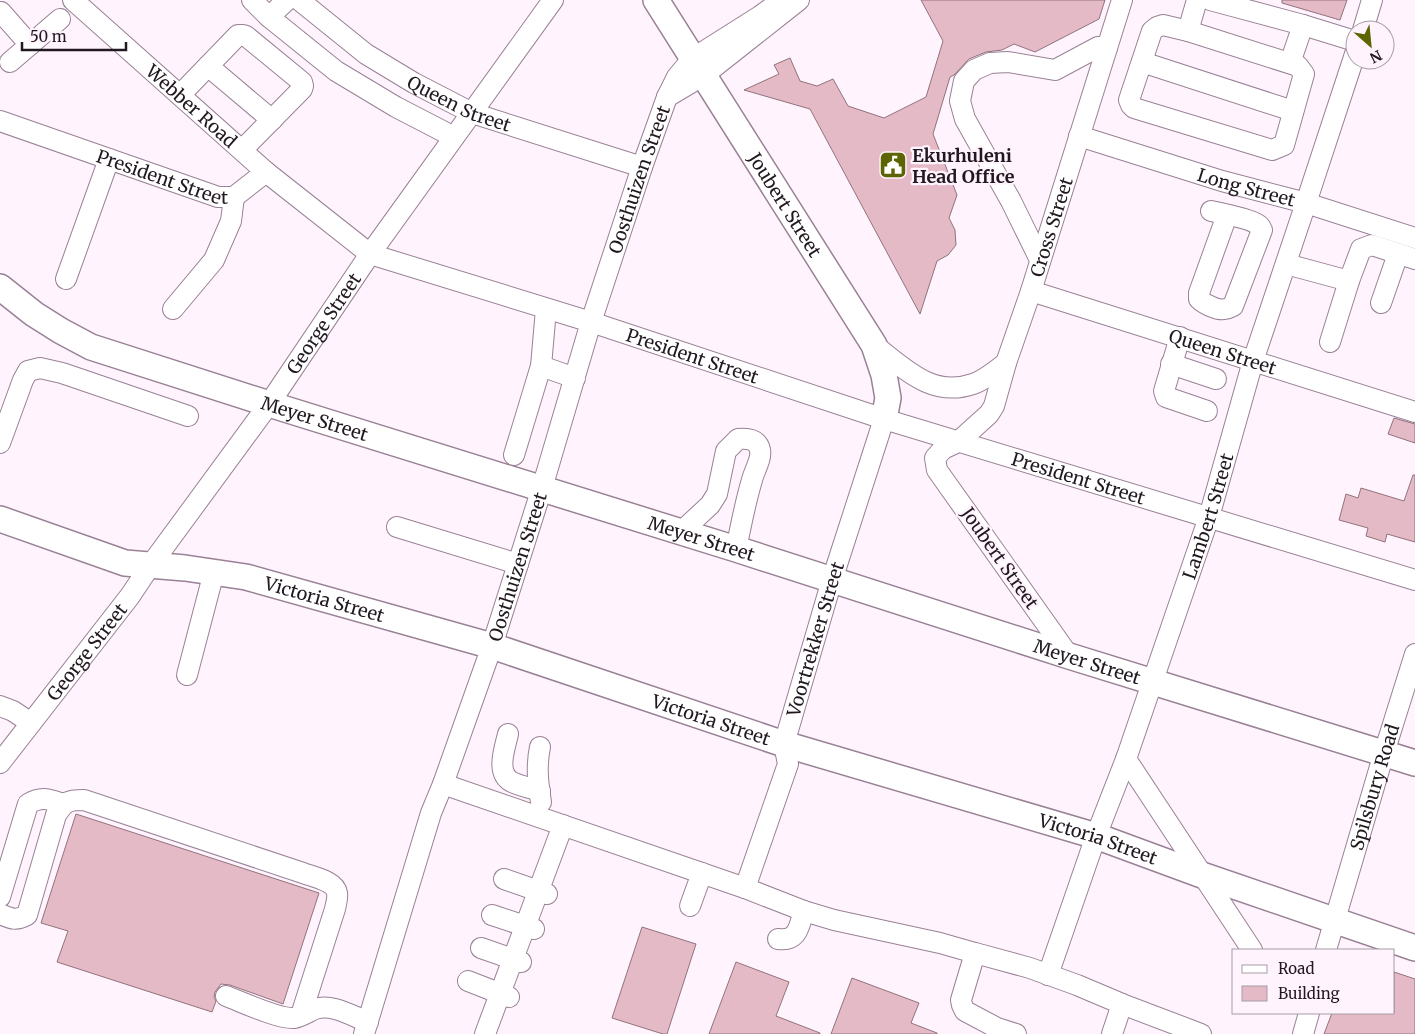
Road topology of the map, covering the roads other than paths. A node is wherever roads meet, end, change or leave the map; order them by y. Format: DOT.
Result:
graph roads {
  1 [pos="73,0"];
  2 [pos="252,0"];
  3 [pos="287,0"];
  4 [pos="299,0"];
  5 [pos="553,0"];
  6 [pos="656,0"];
  7 [pos="1122,0"];
  8 [pos="1197,0"];
  9 [pos="1210,0"];
  10 [pos="1372,0"];
  11 [pos="788,2"];
  12 [pos="5,8"];
  13 [pos="269,17"];
  14 [pos="60,19"];
  15 [pos="1366,20"];
  16 [pos="1303,25"];
  17 [pos="1188,31"];
  18 [pos="1345,37"];
  19 [pos="30,45"];
  20 [pos="1107,48"];
  21 [pos="10,62"];
  22 [pos="1142,62"];
  23 [pos="1290,63"];
  24 [pos="208,66"];
  25 [pos="698,67"];
  26 [pos="1350,70"];
  27 [pos="180,95"];
  28 [pos="1294,111"];
  29 [pos="472,112"];
  30 [pos="272,120"];
  31 [pos="0,121"];
  32 [pos="1079,136"];
  33 [pos="454,137"];
  34 [pos="242,150"];
  35 [pos="109,159"];
  36 [pos="642,167"];
  37 [pos="266,172"];
  38 [pos="234,197"];
  39 [pos="1306,203"];
  40 [pos="1415,238"];
  41 [pos="370,254"];
  42 [pos="1407,256"];
  43 [pos="1040,260"];
  44 [pos="1286,264"];
  45 [pos="66,279"];
  46 [pos="1349,281"];
  47 [pos="0,287"];
  48 [pos="1031,290"];
  49 [pos="1381,303"];
  50 [pos="173,309"];
  51 [pos="546,309"];
  52 [pos="592,322"];
  53 [pos="1180,338"];
  54 [pos="1330,342"];
  55 [pos="874,346"];
  56 [pos="1253,361"];
  57 [pos="1006,363"];
  58 [pos="1171,364"];
  59 [pos="541,366"];
  60 [pos="575,378"];
  61 [pos="1216,379"];
  62 [pos="269,404"];
  63 [pos="1207,411"];
  64 [pos="1415,412"];
  65 [pos="188,416"];
  66 [pos="884,419"];
  67 [pos="958,442"];
  68 [pos="0,443"];
  69 [pos="514,455"];
  70 [pos="542,488"];
  71 [pos="1209,517"];
  72 [pos="0,519"];
  73 [pos="397,527"];
  74 [pos="681,532"];
  75 [pos="736,549"];
  76 [pos="518,564"];
  77 [pos="150,566"];
  78 [pos="214,572"];
  79 [pos="832,580"];
  80 [pos="1415,580"];
  81 [pos="492,646"];
  82 [pos="1415,654"];
  83 [pos="1069,656"];
  84 [pos="187,675"];
  85 [pos="1152,682"];
  86 [pos="0,706"];
  87 [pos="31,723"];
  88 [pos="508,734"];
  89 [pos="784,744"];
  90 [pos="540,747"];
  91 [pos="1384,752"];
  92 [pos="1126,759"];
  93 [pos="0,763"];
  94 [pos="1415,763"];
  95 [pos="443,784"];
  96 [pos="540,790"];
  97 [pos="63,804"];
  98 [pos="554,822"];
  99 [pos="1096,836"];
  100 [pos="702,873"];
  101 [pos="1202,875"];
  102 [pos="504,879"];
  103 [pos="745,888"];
  104 [pos="542,893"];
  105 [pos="0,897"];
  106 [pos="690,906"];
  107 [pos="804,911"];
  108 [pos="0,914"];
  109 [pos="492,915"];
  110 [pos="1334,920"];
  111 [pos="529,928"];
  112 [pos="778,939"];
  113 [pos="481,948"];
  114 [pos="1415,948"];
  115 [pos="1251,949"];
  116 [pos="1326,949"];
  117 [pos="975,953"];
  118 [pos="517,960"];
  119 [pos="1048,975"];
  120 [pos="468,981"];
  121 [pos="505,995"];
  122 [pos="226,996"];
  123 [pos="1122,1004"];
  124 [pos="301,1015"];
  125 [pos="366,1028"];
  126 [pos="488,1033"];
  127 [pos="1016,1034"];
  128 [pos="1112,1034"];
  129 [pos="1201,1034"];
  1 -- 27 [label="street, Webber Road"];
  2 -- 13 [label="street, Queen Street"];
  3 -- 13 [label="street"];
  4 -- 29 [label="street, Queen Street"];
  5 -- 29 [label="street, George Street"];
  6 -- 25 [label="main road, Joubert Street"];
  7 -- 20 [label="street, Cross Street"];
  8 -- 17 [label="street"];
  9 -- 16 [label="street"];
  10 -- 15 [label="street"];
  11 -- 25 [label="street, Oosthuizen Street"];
  12 -- 19 [label="street"];
  13 -- 33 [label="street, Queen Street"];
  14 -- 19 [label="street"];
  16 -- 18 [label="street"];
  16 -- 23 [label="street"];
  17 -- 22 [label="street"];
  17 -- 23 [label="street"];
  19 -- 21 [label="street"];
  20 -- 32 [label="street, Cross Street"];
  20 -- 43 [label="street"];
  22 -- 28 [label="street"];
  22 -- 28 [label="street"];
  23 -- 28 [label="street"];
  24 -- 27 [label="street"];
  24 -- 30 [label="street"];
  24 -- 30 [label="street"];
  25 -- 36 [label="street, Oosthuizen Street"];
  25 -- 55 [label="main road, Joubert Street"];
  26 -- 39 [label="street, Lambert Street"];
  27 -- 34 [label="street, Webber Road"];
  29 -- 33 [label="street, George Street"];
  29 -- 36 [label="street, Queen Street"];
  30 -- 34 [label="street"];
  31 -- 35 [label="street, President Street"];
  32 -- 39 [label="street, Long Street"];
  32 -- 43 [label="street, Cross Street"];
  33 -- 41 [label="street, George Street"];
  34 -- 37 [label="street, Webber Road"];
  35 -- 38 [label="street, President Street"];
  35 -- 45 [label="street"];
  36 -- 52 [label="street, Oosthuizen Street"];
  37 -- 38 [label="street, President Street"];
  37 -- 41 [label="street, President Street"];
  38 -- 50 [label="street"];
  39 -- 40 [label="street, Long Street"];
  39 -- 44 [label="street, Lambert Street"];
  41 -- 51 [label="street, President Street"];
  41 -- 62 [label="street, George Street"];
  42 -- 46 [label="street"];
  42 -- 49 [label="street"];
  43 -- 48 [label="street, Cross Street"];
  44 -- 46 [label="street"];
  44 -- 56 [label="street, Lambert Street"];
  46 -- 54 [label="street"];
  47 -- 62 [label="main road, Meyer Street"];
  48 -- 53 [label="street, Queen Street"];
  48 -- 57 [label="street, Cross Street"];
  51 -- 52 [label="street, President Street"];
  51 -- 59 [label="street"];
  52 -- 60 [label="street, Oosthuizen Street"];
  52 -- 66 [label="street, President Street"];
  53 -- 56 [label="street, Queen Street"];
  53 -- 58 [label="street"];
  55 -- 57 [label="street"];
  55 -- 66 [label="main road, Joubert Street"];
  56 -- 64 [label="street, Queen Street"];
  56 -- 71 [label="street, Lambert Street"];
  57 -- 67 [label="street, Cross Street"];
  58 -- 61 [label="street"];
  58 -- 63 [label="street"];
  59 -- 60 [label="street"];
  59 -- 69 [label="street"];
  60 -- 70 [label="street, Oosthuizen Street"];
  62 -- 70 [label="main road, Meyer Street"];
  62 -- 77 [label="street, George Street"];
  65 -- 68 [label="street"];
  66 -- 67 [label="street, President Street"];
  66 -- 79 [label="street, Voortrekker Street"];
  67 -- 71 [label="street, President Street"];
  67 -- 83 [label="street, Joubert Street"];
  70 -- 74 [label="main road, Meyer Street"];
  70 -- 76 [label="street, Oosthuizen Street"];
  71 -- 80 [label="street, President Street"];
  71 -- 85 [label="street, Lambert Street"];
  72 -- 77 [label="main road, Victoria Street"];
  73 -- 76 [label="street"];
  74 -- 75 [label="main road, Meyer Street"];
  74 -- 75 [label="street"];
  75 -- 79 [label="main road, Meyer Street"];
  76 -- 81 [label="street, Oosthuizen Street"];
  77 -- 78 [label="main road, Victoria Street"];
  77 -- 87 [label="street, George Street"];
  78 -- 81 [label="main road, Victoria Street"];
  78 -- 84 [label="street"];
  79 -- 83 [label="main road, Meyer Street"];
  79 -- 89 [label="street, Voortrekker Street"];
  81 -- 89 [label="main road, Victoria Street"];
  81 -- 95 [label="street, Oosthuizen Street"];
  82 -- 91 [label="street, Spilsbury Road"];
  83 -- 85 [label="main road, Meyer Street"];
  85 -- 91 [label="main road, Meyer Street"];
  85 -- 92 [label="street, Lambert Street"];
  86 -- 87 [label="street"];
  87 -- 93 [label="street, George Street"];
  88 -- 96 [label="street"];
  89 -- 99 [label="main road, Victoria Street"];
  89 -- 103 [label="street, Voortrekker Street"];
  90 -- 96 [label="street"];
  91 -- 94 [label="main road, Meyer Street"];
  91 -- 110 [label="street, Spilsbury Road"];
  92 -- 99 [label="street, Lambert Street"];
  92 -- 101 [label="street"];
  95 -- 98 [label="street"];
  95 -- 125 [label="street, Oosthuizen Street"];
  96 -- 98 [label="street"];
  97 -- 105 [label="street"];
  97 -- 108 [label="street"];
  97 -- 124 [label="street"];
  98 -- 100 [label="street"];
  98 -- 104 [label="street"];
  99 -- 101 [label="main road, Victoria Street"];
  99 -- 119 [label="street, Lambert Street"];
  100 -- 103 [label="street"];
  100 -- 106 [label="street"];
  101 -- 110 [label="main road, Victoria Street"];
  101 -- 115 [label="street"];
  102 -- 104 [label="street"];
  103 -- 107 [label="street"];
  104 -- 111 [label="street"];
  107 -- 112 [label="street"];
  107 -- 117 [label="street"];
  109 -- 111 [label="street"];
  110 -- 114 [label="main road, Victoria Street"];
  110 -- 116 [label="street, Spilsbury Road"];
  111 -- 118 [label="street"];
  113 -- 118 [label="street"];
  117 -- 119 [label="street"];
  117 -- 127 [label="street"];
  118 -- 121 [label="street"];
  119 -- 123 [label="street"];
  120 -- 121 [label="street"];
  121 -- 126 [label="street"];
  122 -- 124 [label="street"];
  123 -- 128 [label="street"];
  123 -- 129 [label="street"];
  124 -- 125 [label="street"];
}
